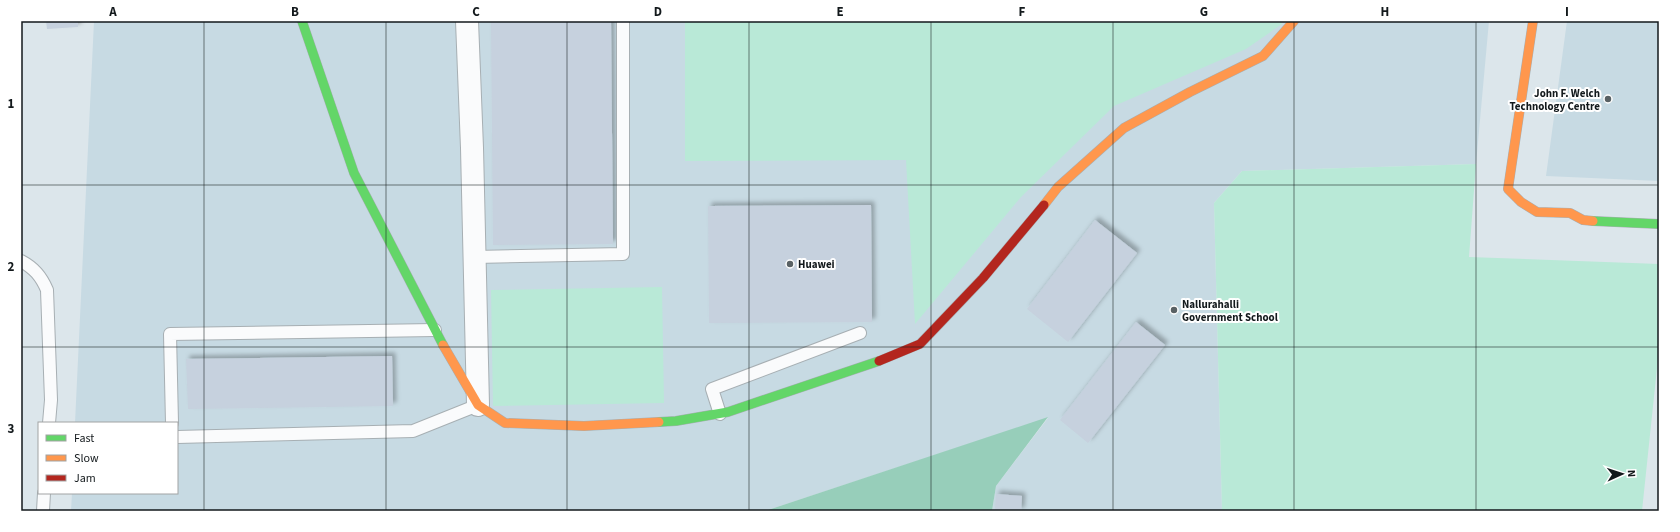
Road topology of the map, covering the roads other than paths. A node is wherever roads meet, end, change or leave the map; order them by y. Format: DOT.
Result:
graph roads {
  1 [pos="302,21"];
  2 [pos="467,21"];
  3 [pos="623,21"];
  4 [pos="1294,21"];
  5 [pos="1533,21"];
  6 [pos="1582,208"];
  7 [pos="1570,213"];
  8 [pos="1659,224"];
  9 [pos="475,257"];
  10 [pos="21,261"];
  11 [pos="435,330"];
  12 [pos="860,333"];
  13 [pos="478,405"];
  14 [pos="720,414"];
  15 [pos="49,422"];
  16 [pos="172,422"];
  17 [pos="178,437"];
  18 [pos="44,494"];
  19 [pos="43,511"];
  1 -- 11 [label="street"];
  2 -- 9 [label="street"];
  3 -- 9 [label="lane"];
  4 -- 14 [label="street"];
  5 -- 7 [label="street"];
  6 -- 7 [label="street"];
  7 -- 8 [label="street"];
  9 -- 13 [label="street"];
  10 -- 15 [label="lane"];
  11 -- 13 [label="street"];
  11 -- 16 [label="lane"];
  12 -- 14 [label="lane"];
  13 -- 14 [label="street"];
  13 -- 17 [label="lane"];
  18 -- 19 [label="lane"];
}
